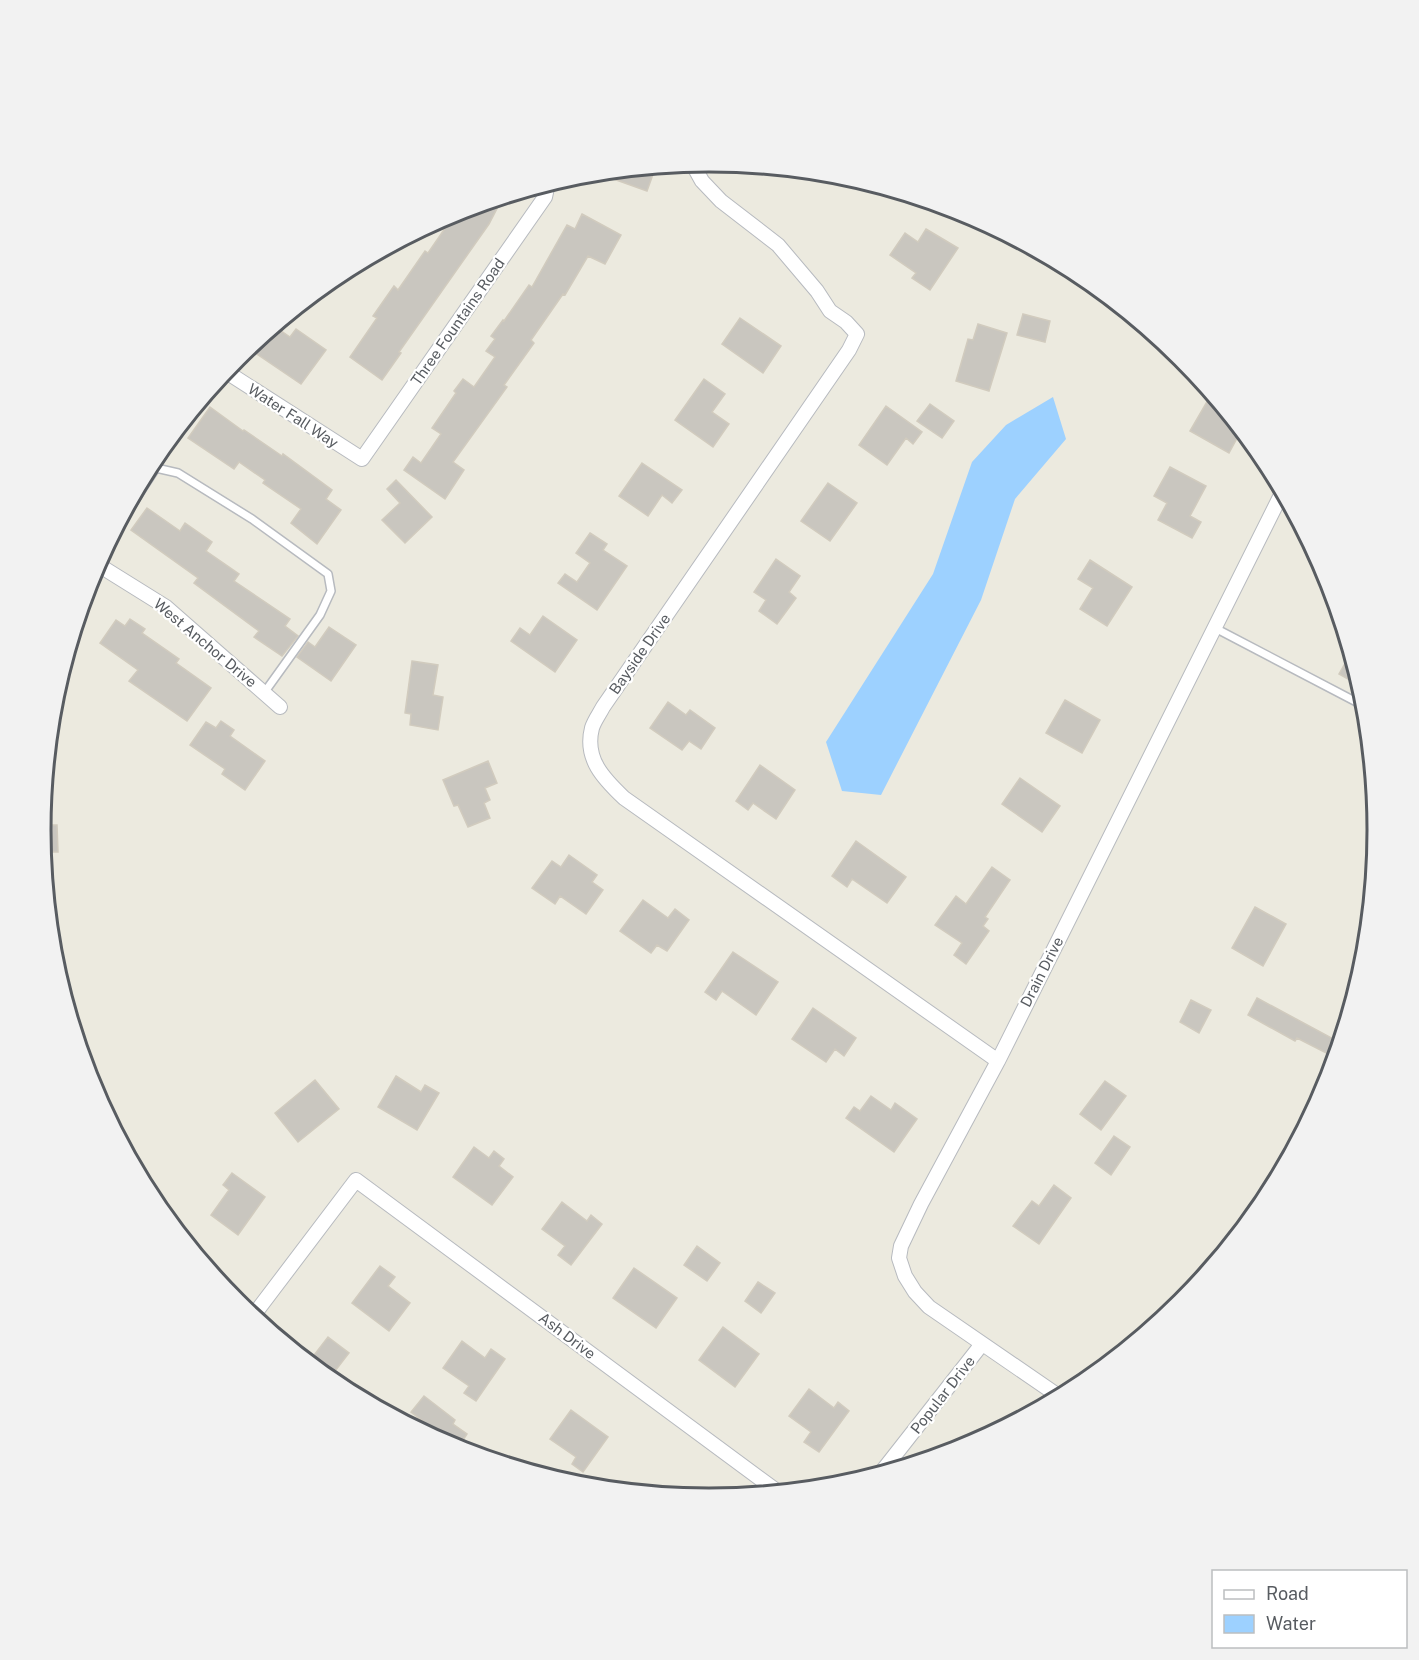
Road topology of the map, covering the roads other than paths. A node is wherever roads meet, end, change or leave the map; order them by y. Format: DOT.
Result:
graph roads {
  1 [pos="697,172"];
  2 [pos="546,192"];
  3 [pos="233,376"];
  4 [pos="362,459"];
  5 [pos="159,469"];
  6 [pos="1279,499"];
  7 [pos="105,569"];
  8 [pos="1215,627"];
  9 [pos="264,693"];
  10 [pos="1355,701"];
  11 [pos="280,706"];
  12 [pos="998,1061"];
  13 [pos="259,1310"];
  14 [pos="982,1344"];
  15 [pos="1052,1392"];
  16 [pos="888,1464"];
  17 [pos="769,1485"];
  1 -- 12 [label="street, Bayside Drive"];
  2 -- 4 [label="street, Three Fountains Road"];
  3 -- 4 [label="street, Water Fall Way"];
  5 -- 9 [label="lane"];
  6 -- 8 [label="street, Drain Drive"];
  7 -- 9 [label="street, West Anchor Drive"];
  8 -- 10 [label="lane"];
  8 -- 12 [label="street, Drain Drive"];
  9 -- 11 [label="street, West Anchor Drive"];
  12 -- 14 [label="street, Drain Drive"];
  13 -- 17 [label="street, Ash Drive"];
  14 -- 15 [label="street, Drain Drive"];
  14 -- 16 [label="street, Popular Drive"];
}
